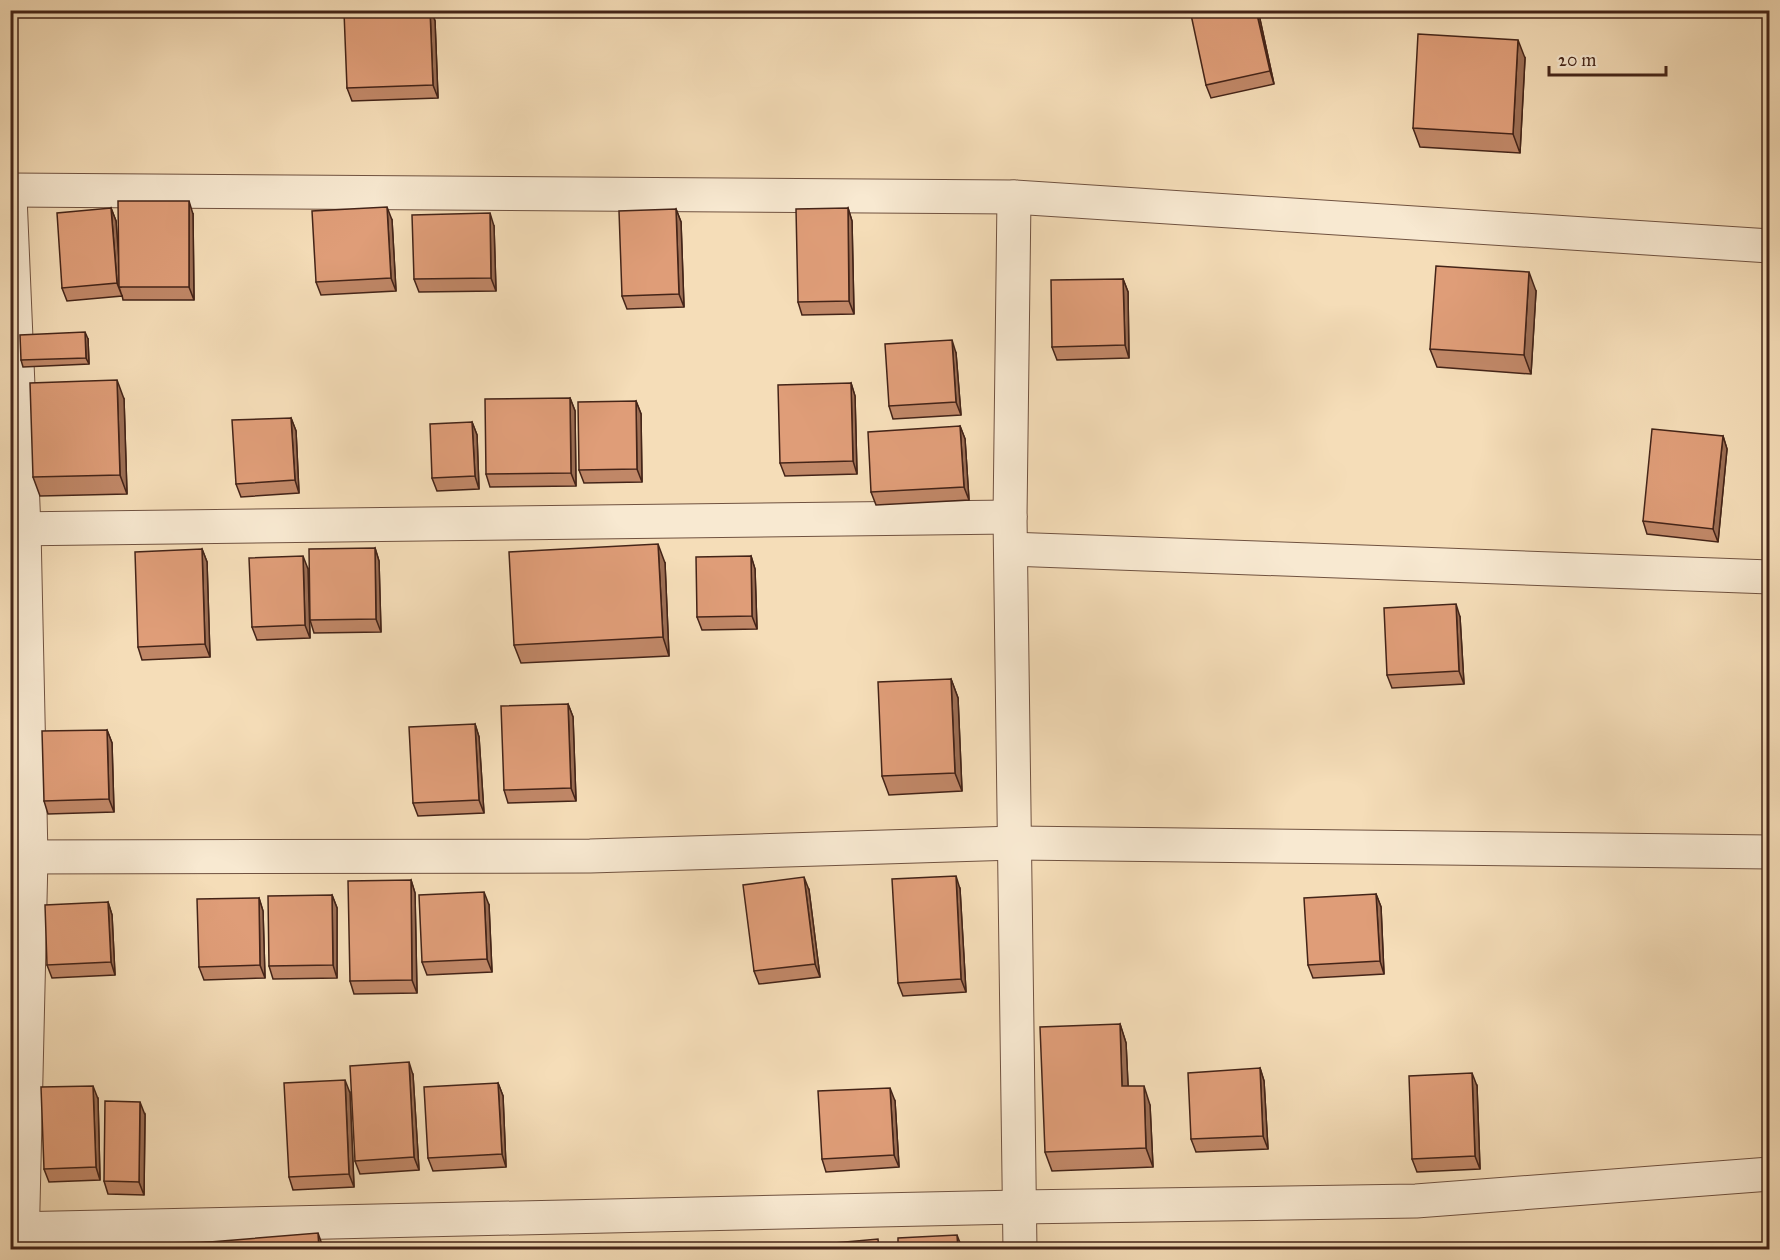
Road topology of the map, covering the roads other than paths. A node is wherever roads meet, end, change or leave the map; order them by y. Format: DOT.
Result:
graph roads {
  1 [pos="10,190"];
  2 [pos="10,196"];
  3 [pos="1014,197"];
  4 [pos="1770,246"];
  5 [pos="17,529"];
  6 [pos="1011,533"];
  7 [pos="1770,577"];
  8 [pos="1015,843"];
  9 [pos="1770,852"];
  10 [pos="21,857"];
  11 [pos="1770,1174"];
  12 [pos="1019,1208"];
  13 [pos="18,1236"];
  14 [pos="1020,1250"];
  1 -- 3 [label="street"];
  2 -- 5 [label="street"];
  3 -- 4 [label="street"];
  3 -- 6 [label="street"];
  5 -- 6 [label="street"];
  5 -- 10 [label="street"];
  6 -- 7 [label="street"];
  6 -- 8 [label="street"];
  8 -- 9 [label="street"];
  8 -- 10 [label="street"];
  8 -- 12 [label="street"];
  10 -- 13 [label="street"];
  11 -- 12 [label="street"];
  12 -- 13 [label="street"];
  12 -- 14 [label="street"];
}
